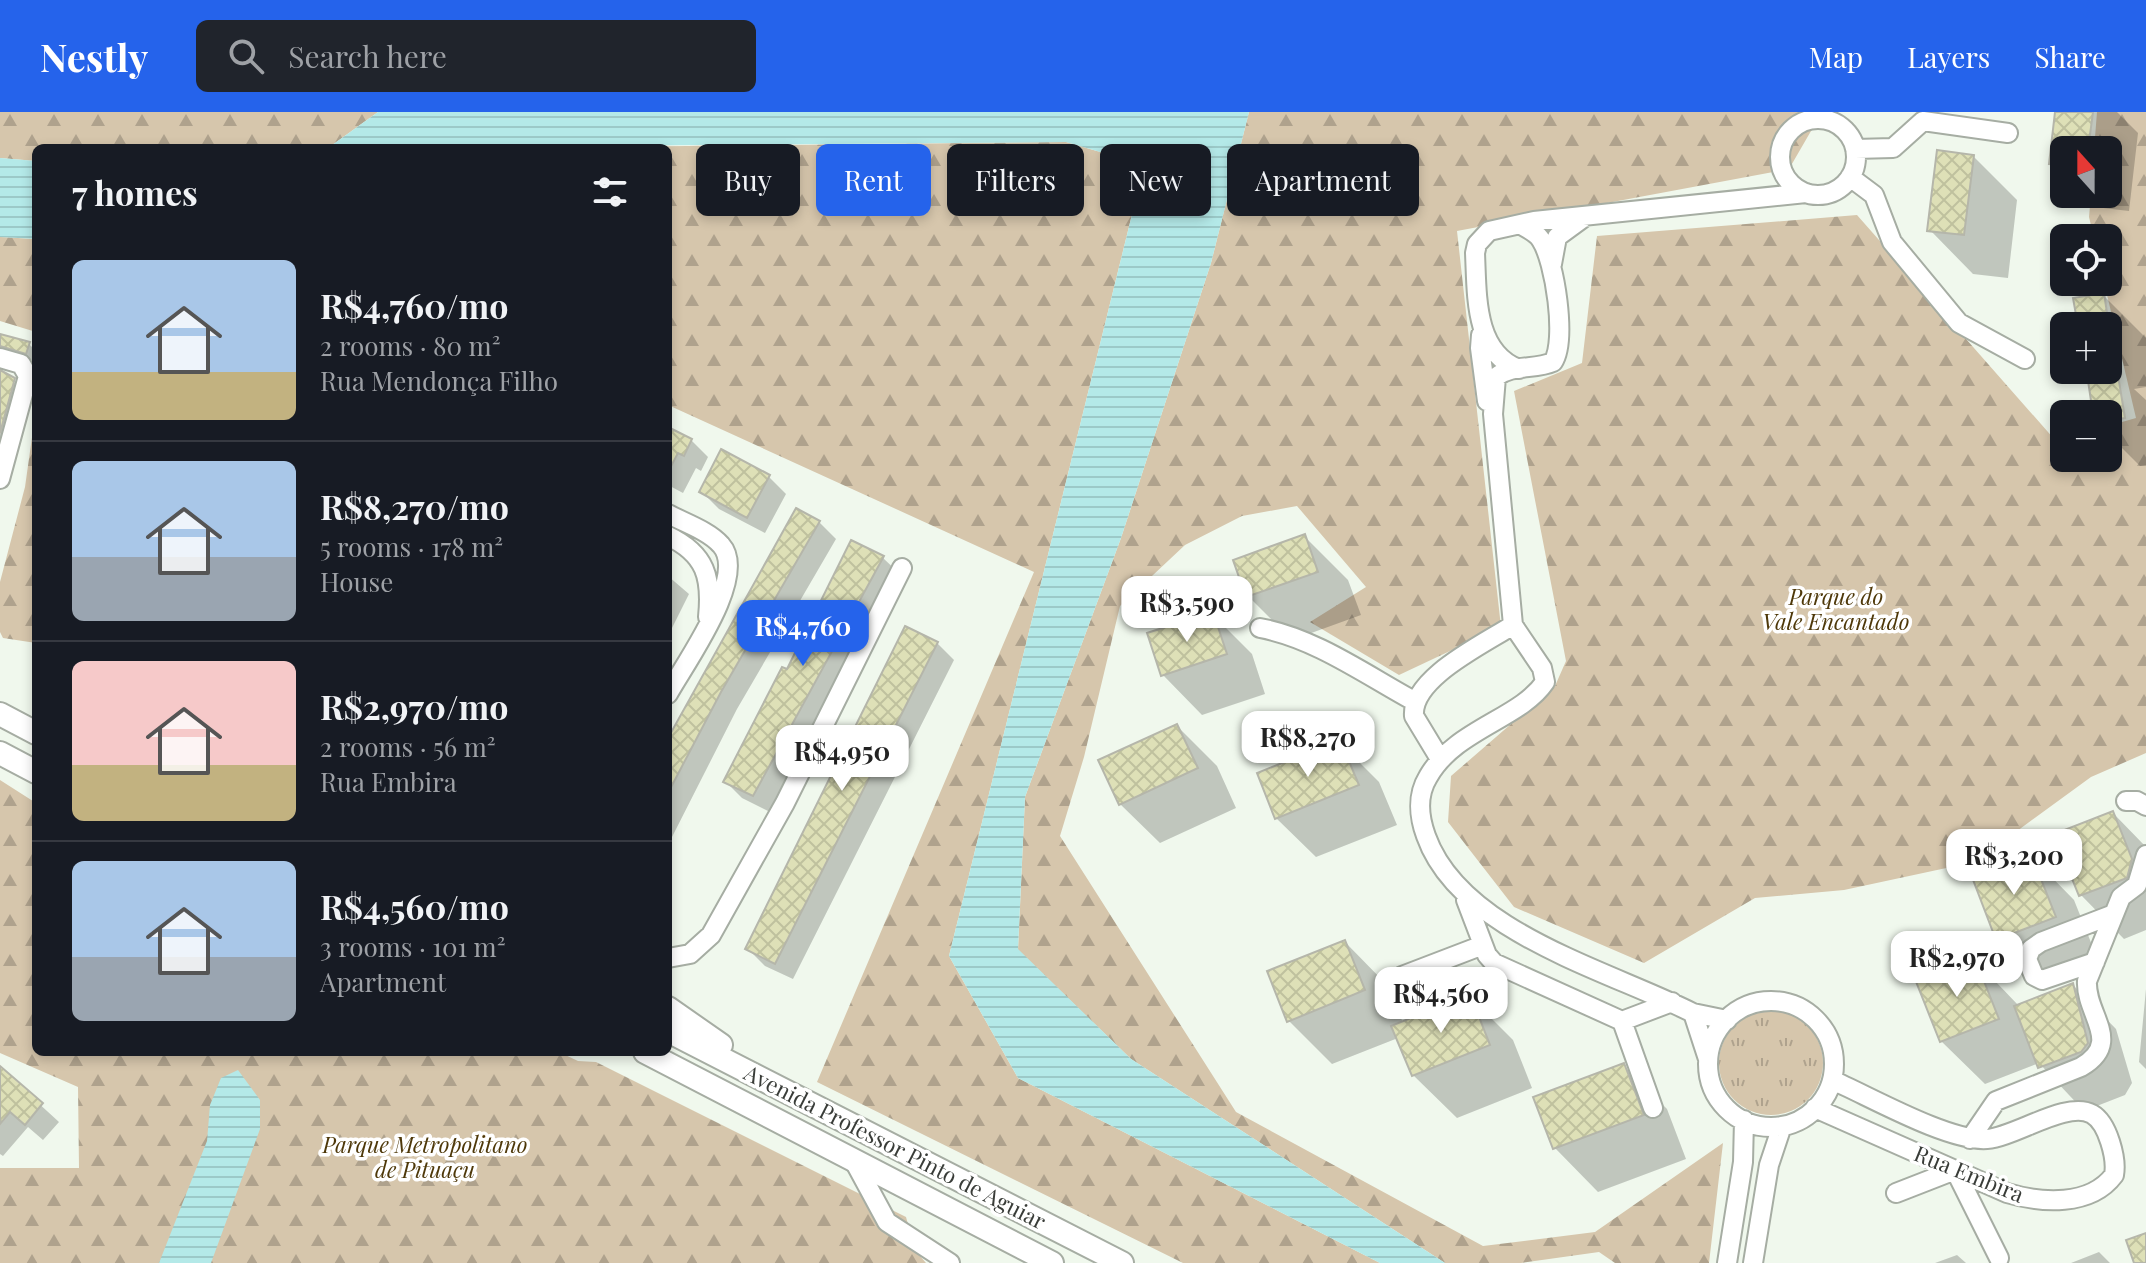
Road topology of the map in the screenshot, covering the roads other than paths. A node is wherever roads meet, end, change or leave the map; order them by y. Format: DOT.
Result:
graph roads {
  1 [pos="1946,112"];
  2 [pos="1923,121"];
  3 [pos="2008,133"];
  4 [pos="1855,149"];
  5 [pos="1850,177"];
  6 [pos="1806,193"];
  7 [pos="1583,218"];
  8 [pos="1521,225"];
  9 [pos="1551,267"];
  10 [pos="1483,328"];
  11 [pos="0,358"];
  12 [pos="2025,359"];
  13 [pos="1519,369"];
  14 [pos="1493,414"];
  15 [pos="0,479"];
  16 [pos="672,516"];
  17 [pos="672,538"];
  18 [pos="902,568"];
  19 [pos="707,622"];
  20 [pos="1513,625"];
  21 [pos="1260,628"];
  22 [pos="672,687"];
  23 [pos="1414,701"];
  24 [pos="0,714"];
  25 [pos="32,731"];
  26 [pos="0,753"];
  27 [pos="1440,759"];
  28 [pos="32,770"];
  29 [pos="2126,801"];
  30 [pos="2146,806"];
  31 [pos="2146,855"];
  32 [pos="1465,897"];
  33 [pos="2114,914"];
  34 [pos="1483,945"];
  35 [pos="672,957"];
  36 [pos="2095,962"];
  37 [pos="1402,976"];
  38 [pos="1672,1002"];
  39 [pos="672,1011"];
  40 [pos="1693,1013"];
  41 [pos="1727,1020"];
  42 [pos="1622,1021"];
  43 [pos="672,1033"];
  44 [pos="653,1056"];
  45 [pos="1708,1059"];
  46 [pos="1832,1080"];
  47 [pos="784,1089"];
  48 [pos="1653,1108"];
  49 [pos="1815,1108"];
  50 [pos="1744,1120"];
  51 [pos="1782,1126"];
  52 [pos="1970,1139"];
  53 [pos="854,1161"];
  54 [pos="1955,1170"];
  55 [pos="1896,1193"];
  56 [pos="1999,1258"];
  57 [pos="950,1263"];
  58 [pos="1052,1263"];
  59 [pos="1122,1263"];
  60 [pos="1727,1263"];
  61 [pos="1753,1263"];
  1 -- 2 [label="street"];
  2 -- 3 [label="street"];
  2 -- 4 [label="street"];
  4 -- 5 [label="street"];
  4 -- 6 [label="street"];
  5 -- 6 [label="street"];
  5 -- 12 [label="street"];
  6 -- 7 [label="street"];
  7 -- 8 [label="street"];
  7 -- 9 [label="street"];
  8 -- 9 [label="street"];
  8 -- 10 [label="street"];
  9 -- 13 [label="street"];
  10 -- 13 [label="street"];
  10 -- 14 [label="street"];
  11 -- 15 [label="street"];
  13 -- 14 [label="street"];
  14 -- 20 [label="street"];
  16 -- 19 [label="street"];
  17 -- 19 [label="street"];
  18 -- 35 [label="street"];
  19 -- 22 [label="street"];
  20 -- 23 [label="street"];
  20 -- 27 [label="street"];
  21 -- 23 [label="street"];
  23 -- 27 [label="street"];
  24 -- 25 [label="main road"];
  26 -- 28 [label="main road"];
  27 -- 32 [label="street"];
  29 -- 30 [label="street"];
  31 -- 33 [label="street"];
  32 -- 34 [label="street"];
  32 -- 38 [label="street"];
  33 -- 36 [label="street"];
  33 -- 36 [label="street"];
  34 -- 37 [label="street"];
  34 -- 42 [label="street"];
  36 -- 52 [label="street"];
  38 -- 40 [label="street"];
  38 -- 42 [label="street"];
  39 -- 47 [label="main road"];
  40 -- 41 [label="street"];
  40 -- 45 [label="street"];
  41 -- 45 [label="street"];
  41 -- 46 [label="street"];
  42 -- 48 [label="street"];
  43 -- 47 [label="main road, Avenida Professor Pinto de Aguiar"];
  44 -- 53 [label="main road, Avenida Professor Pinto de Aguiar"];
  45 -- 50 [label="street"];
  46 -- 49 [label="street"];
  46 -- 52 [label="street, Rua Embira"];
  47 -- 59 [label="main road, Avenida Professor Pinto de Aguiar"];
  49 -- 51 [label="street"];
  49 -- 54 [label="street, Rua Embira"];
  50 -- 51 [label="street"];
  50 -- 60 [label="street"];
  51 -- 61 [label="street"];
  52 -- 54 [label="street, Rua Embira"];
  53 -- 57 [label="street"];
  53 -- 58 [label="main road, Avenida Professor Pinto de Aguiar"];
  54 -- 55 [label="street"];
  54 -- 56 [label="street"];
}
